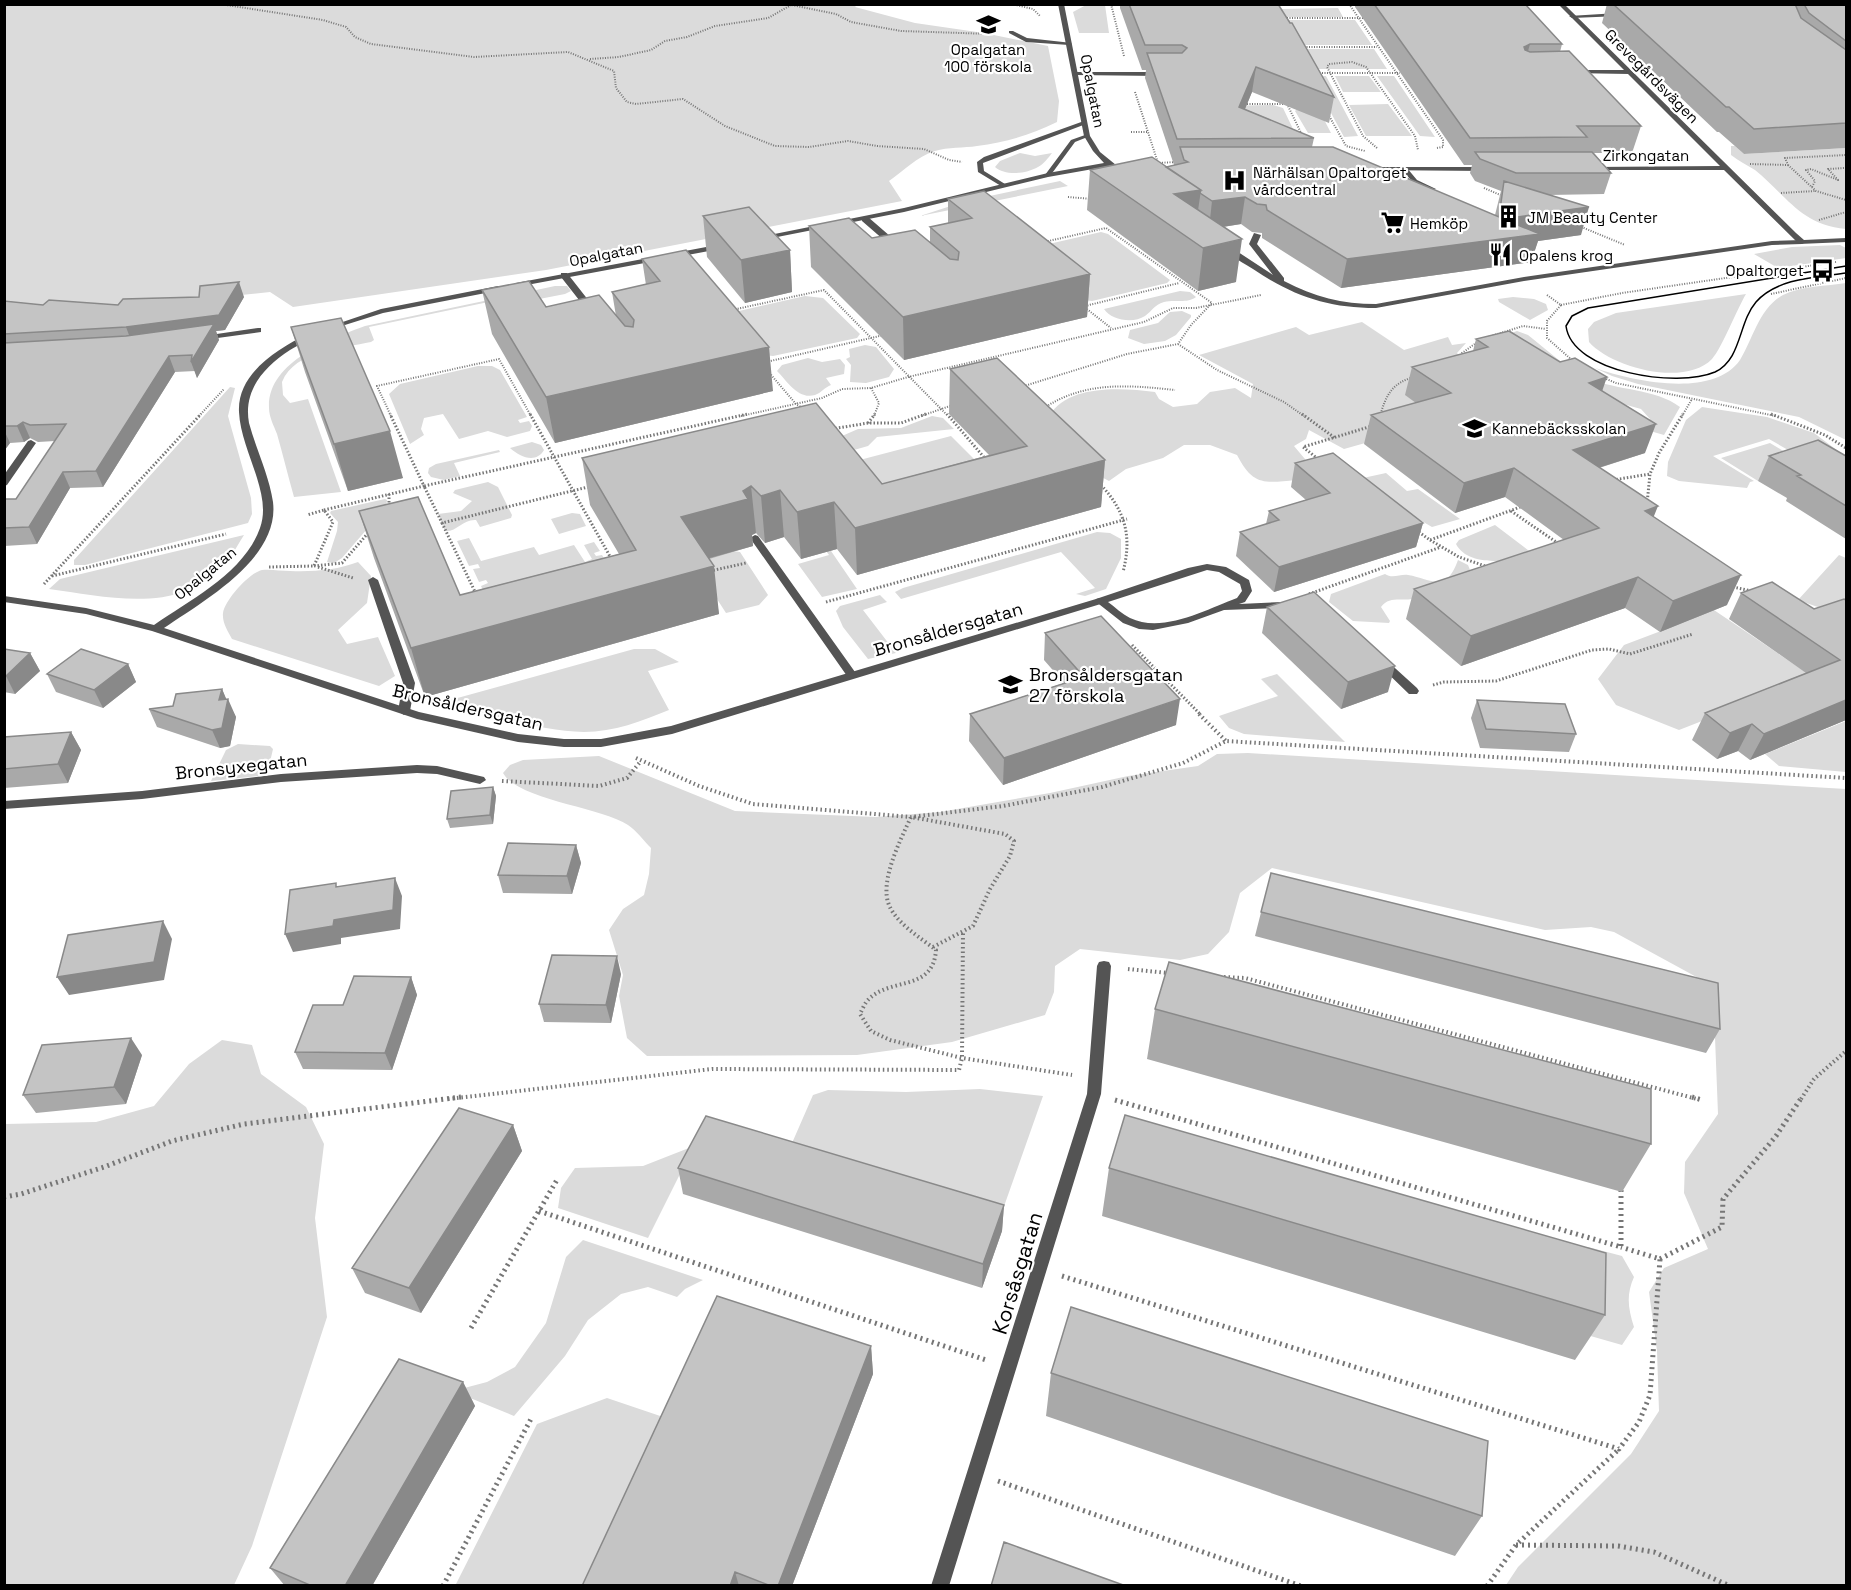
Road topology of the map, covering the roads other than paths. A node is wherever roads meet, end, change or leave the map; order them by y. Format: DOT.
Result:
graph roads {
  1 [pos="1060,4"];
  2 [pos="1560,4"];
  3 [pos="1629,15"];
  4 [pos="1572,16"];
  5 [pos="1011,32"];
  6 [pos="1069,43"];
  7 [pos="1558,72"];
  8 [pos="1629,72"];
  9 [pos="1169,74"];
  10 [pos="1076,75"];
  11 [pos="1084,123"];
  12 [pos="1087,136"];
  13 [pos="1111,164"];
  14 [pos="1119,168"];
  15 [pos="1724,168"];
  16 [pos="1359,169"];
  17 [pos="1500,169"];
  18 [pos="1582,169"];
  19 [pos="1405,170"];
  20 [pos="1048,175"];
  21 [pos="1003,185"];
  22 [pos="1437,191"];
  23 [pos="865,219"];
  24 [pos="1257,235"];
  25 [pos="1846,240"];
  26 [pos="749,241"];
  27 [pos="1217,241"];
  28 [pos="1802,242"];
  29 [pos="726,245"];
  30 [pos="901,250"];
  31 [pos="564,275"];
  32 [pos="1290,290"];
  33 [pos="601,322"];
  34 [pos="258,330"];
  35 [pos="199,338"];
  36 [pos="31,443"];
  37 [pos="4,483"];
  38 [pos="755,538"];
  39 [pos="373,580"];
  40 [pos="4,599"];
  41 [pos="1101,601"];
  42 [pos="1298,603"];
  43 [pos="1216,609"];
  44 [pos="156,629"];
  45 [pos="1371,652"];
  46 [pos="851,674"];
  47 [pos="1413,691"];
  48 [pos="404,711"];
  49 [pos="480,780"];
  50 [pos="4,805"];
  51 [pos="1104,966"];
  52 [pos="940,1586"];
  1 -- 6 [label="street, Opalgatan"];
  2 -- 4 [label="street, Grevegårdsvägen"];
  3 -- 4 [label="street"];
  4 -- 8 [label="street, Grevegårdsvägen"];
  5 -- 6 [label="street"];
  6 -- 10 [label="street, Opalgatan"];
  7 -- 8 [label="street"];
  8 -- 15 [label="street, Grevegårdsvägen"];
  9 -- 10 [label="street"];
  10 -- 11 [label="street, Opalgatan"];
  11 -- 12 [label="street, Opalgatan"];
  11 -- 21 [label="street"];
  12 -- 13 [label="street, Opalgatan"];
  12 -- 20 [label="street"];
  13 -- 14 [label="street"];
  13 -- 20 [label="street"];
  15 -- 18 [label="street, Zirkongatan"];
  15 -- 28 [label="street"];
  16 -- 19 [label="street"];
  17 -- 19 [label="street"];
  19 -- 22 [label="street"];
  20 -- 21 [label="street"];
  21 -- 23 [label="street"];
  23 -- 26 [label="street"];
  23 -- 30 [label="street"];
  24 -- 32 [label="street"];
  25 -- 28 [label="street"];
  27 -- 32 [label="street"];
  28 -- 32 [label="street"];
  29 -- 31 [label="street, Opalgatan"];
  31 -- 33 [label="street"];
  31 -- 44 [label="street, Opalgatan"];
  34 -- 35 [label="street"];
  36 -- 37 [label="street"];
  38 -- 46 [label="street"];
  39 -- 48 [label="street"];
  40 -- 44 [label="street, Bronsåldersgatan"];
  41 -- 43 [label="street, Bronsåldersgatan"];
  41 -- 43 [label="street, Bronsåldersgatan"];
  41 -- 46 [label="street, Bronsåldersgatan"];
  42 -- 43 [label="street"];
  44 -- 48 [label="street, Bronsåldersgatan"];
  45 -- 47 [label="street"];
  46 -- 48 [label="street, Bronsåldersgatan"];
  49 -- 50 [label="street, Bronsyxegatan"];
  51 -- 52 [label="street, Korsåsgatan"];
}
